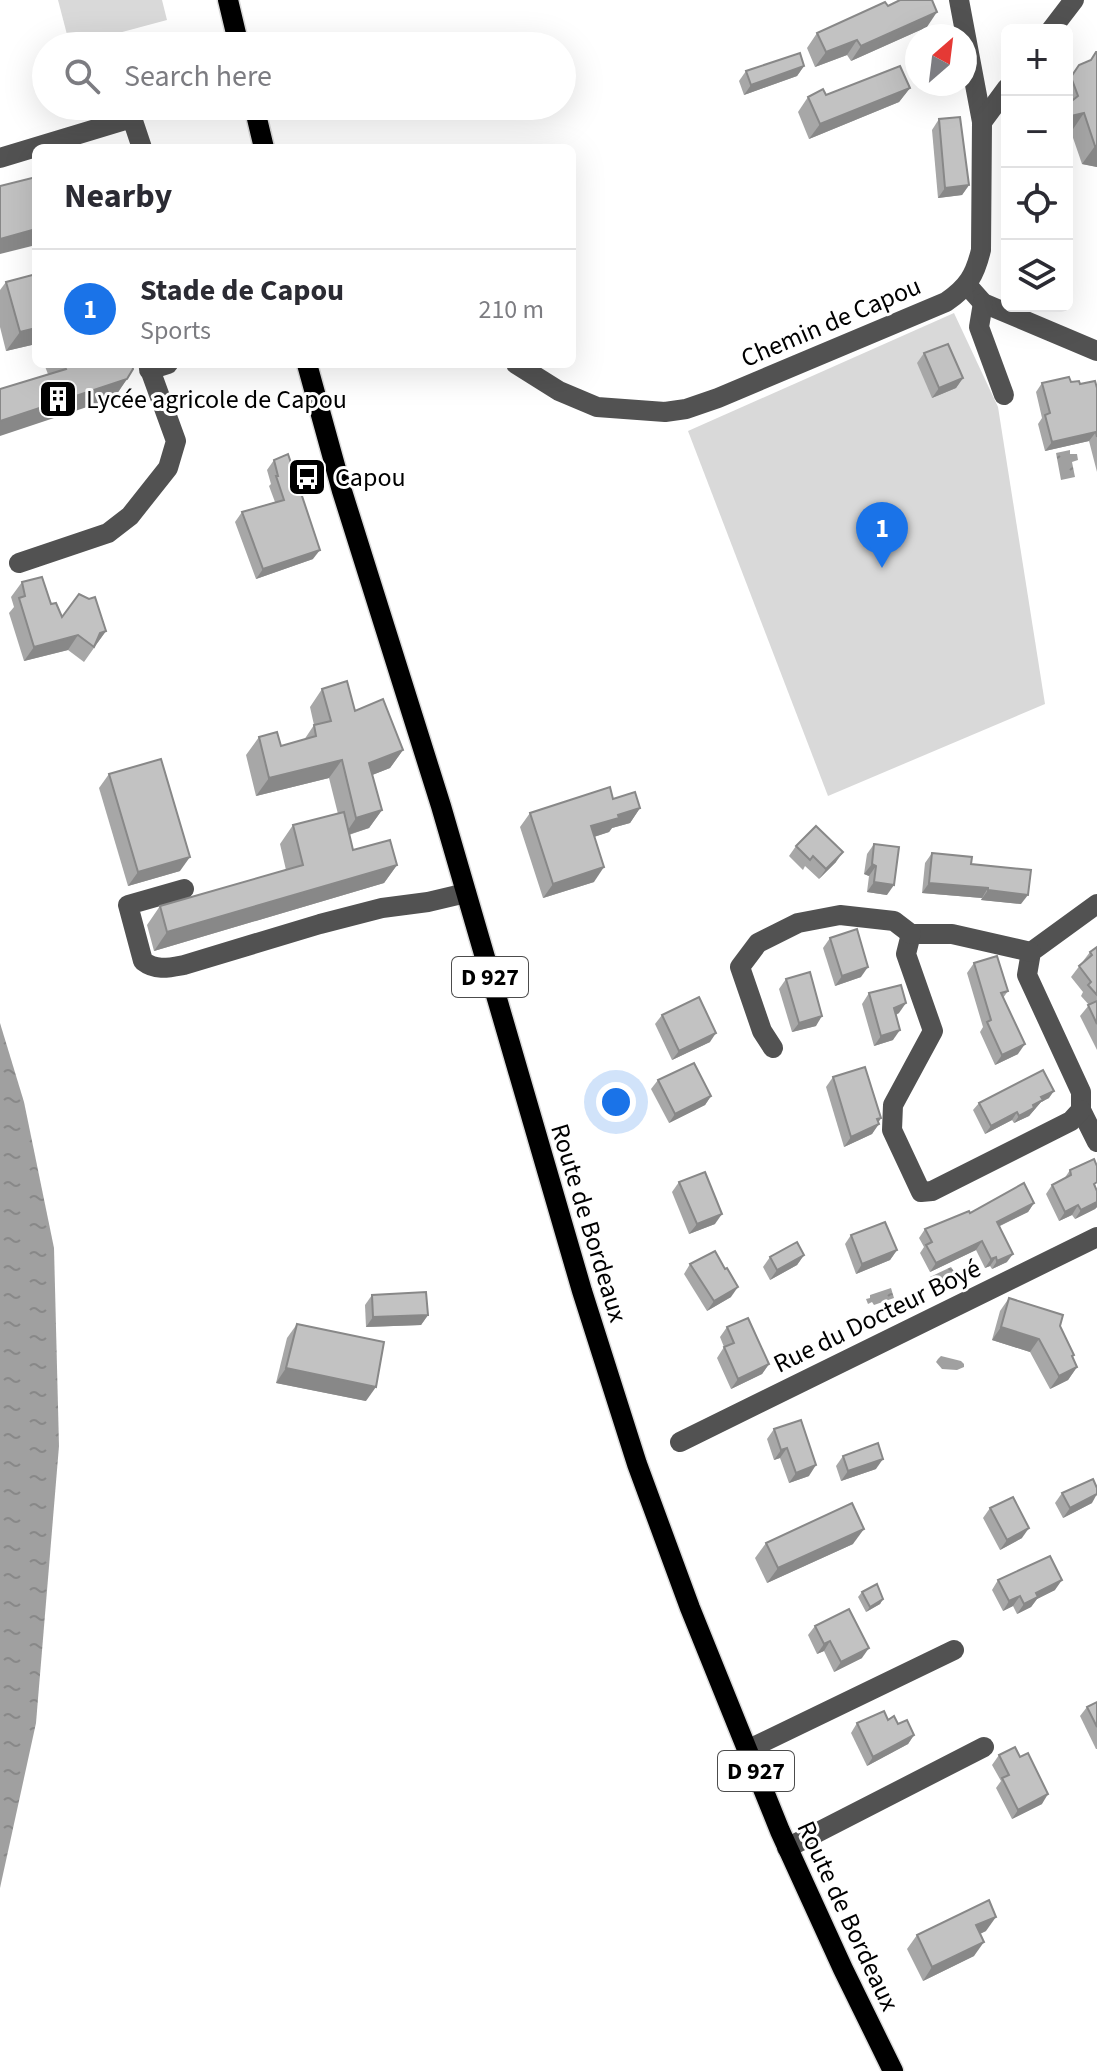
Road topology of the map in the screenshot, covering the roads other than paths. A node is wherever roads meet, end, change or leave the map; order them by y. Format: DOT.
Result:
graph roads {
  1 [pos="228,0"];
  2 [pos="959,0"];
  3 [pos="1074,0"];
  4 [pos="1056,24"];
  5 [pos="236,32"];
  6 [pos="1001,96"];
  7 [pos="125,120"];
  8 [pos="133,120"];
  9 [pos="257,120"];
  10 [pos="982,122"];
  11 [pos="46,144"];
  12 [pos="141,144"];
  13 [pos="263,144"];
  14 [pos="32,148"];
  15 [pos="0,158"];
  16 [pos="967,285"];
  17 [pos="983,303"];
  18 [pos="1097,351"];
  19 [pos="156,368"];
  20 [pos="308,368"];
  21 [pos="522,368"];
  22 [pos="1004,395"];
  23 [pos="19,563"];
  24 [pos="184,889"];
  25 [pos="466,893"];
  26 [pos="1097,904"];
  27 [pos="911,934"];
  28 [pos="1031,952"];
  29 [pos="773,1048"];
  30 [pos="1081,1110"];
  31 [pos="1097,1142"];
  32 [pos="1097,1237"];
  33 [pos="680,1442"];
  34 [pos="954,1650"];
  35 [pos="984,1747"];
  36 [pos="747,1750"];
  37 [pos="787,1848"];
  38 [pos="893,2071"];
  1 -- 5 [label="main road"];
  2 -- 10 [label="street"];
  3 -- 4 [label="street"];
  6 -- 10 [label="street"];
  7 -- 11 [label="street"];
  8 -- 12 [label="street"];
  9 -- 13 [label="main road"];
  10 -- 16 [label="street"];
  14 -- 15 [label="street"];
  16 -- 17 [label="street"];
  16 -- 21 [label="street, Chemin de Capou"];
  17 -- 18 [label="street"];
  17 -- 22 [label="street"];
  19 -- 23 [label="street"];
  20 -- 25 [label="main road, Route de Bordeaux / D 927"];
  24 -- 25 [label="street"];
  25 -- 36 [label="main road, Route de Bordeaux / D 927"];
  26 -- 28 [label="street"];
  27 -- 28 [label="street"];
  27 -- 29 [label="street"];
  27 -- 30 [label="street"];
  28 -- 30 [label="street"];
  30 -- 31 [label="street"];
  32 -- 33 [label="street, Rue du Docteur Boyé"];
  34 -- 36 [label="street"];
  35 -- 37 [label="street"];
  36 -- 37 [label="main road, Route de Bordeaux / D 927"];
  37 -- 38 [label="main road, Route de Bordeaux / D 927"];
}
